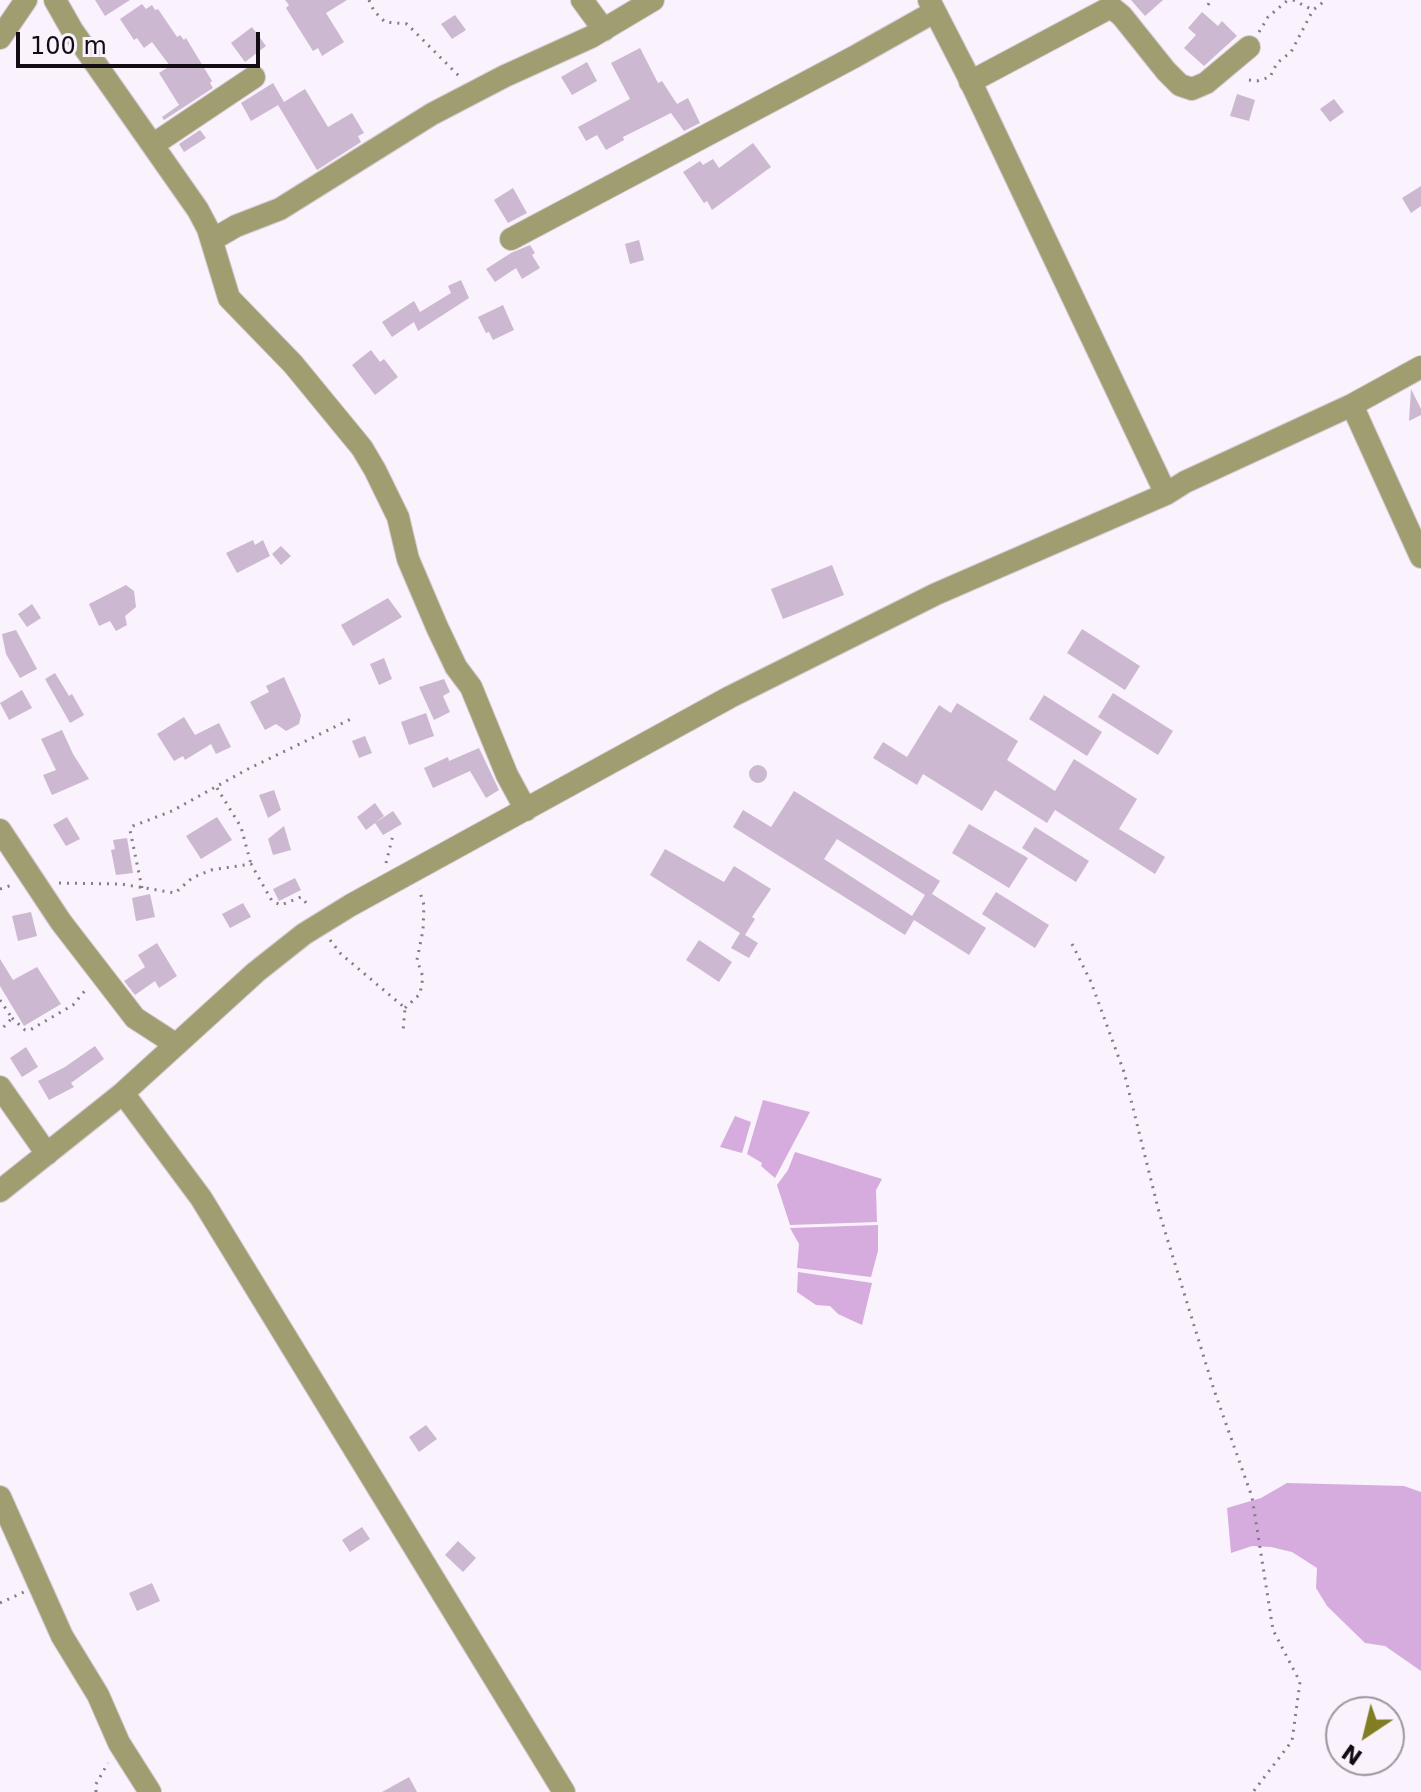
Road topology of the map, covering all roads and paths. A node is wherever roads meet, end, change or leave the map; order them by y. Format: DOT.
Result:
graph roads {
  1 [pos="26,0"];
  2 [pos="55,0"];
  3 [pos="369,0"];
  4 [pos="582,0"];
  5 [pos="653,0"];
  6 [pos="1211,0"];
  7 [pos="1291,0"];
  8 [pos="1326,0"];
  9 [pos="1208,5"];
  10 [pos="931,6"];
  11 [pos="1313,10"];
  12 [pos="604,30"];
  13 [pos="0,38"];
  14 [pos="1249,47"];
  15 [pos="254,77"];
  16 [pos="1249,80"];
  17 [pos="970,82"];
  18 [pos="476,92"];
  19 [pos="154,144"];
  20 [pos="511,239"];
  21 [pos="212,240"];
  22 [pos="1421,367"];
  23 [pos="1352,405"];
  24 [pos="1166,494"];
  25 [pos="1421,557"];
  26 [pos="351,719"];
  27 [pos="216,787"];
  28 [pos="526,810"];
  29 [pos="0,830"];
  30 [pos="251,864"];
  31 [pos="413,871"];
  32 [pos="35,883"];
  33 [pos="142,888"];
  34 [pos="319,924"];
  35 [pos="1072,944"];
  36 [pos="101,974"];
  37 [pos="0,1000"];
  38 [pos="405,1008"];
  39 [pos="12,1018"];
  40 [pos="0,1031"];
  41 [pos="403,1032"];
  42 [pos="172,1048"];
  43 [pos="0,1087"];
  44 [pos="123,1093"];
  45 [pos="47,1154"];
  46 [pos="0,1191"];
  47 [pos="0,1497"];
  48 [pos="38,1585"];
  49 [pos="0,1603"];
  50 [pos="119,1743"];
  51 [pos="96,1792"];
  52 [pos="150,1792"];
  53 [pos="564,1792"];
  54 [pos="1253,1792"];
  1 -- 13 [label="street"];
  2 -- 19 [label="street"];
  3 -- 18 [label="path"];
  4 -- 12 [label="street"];
  5 -- 12 [label="street"];
  6 -- 9 [label="path"];
  7 -- 11 [label="path"];
  7 -- 14 [label="path"];
  8 -- 11 [label="path"];
  10 -- 17 [label="street"];
  10 -- 20 [label="street"];
  11 -- 16 [label="path"];
  12 -- 18 [label="street"];
  14 -- 17 [label="street"];
  15 -- 19 [label="street"];
  17 -- 24 [label="street"];
  18 -- 21 [label="street"];
  19 -- 21 [label="street"];
  21 -- 28 [label="street"];
  22 -- 23 [label="street"];
  23 -- 24 [label="street"];
  23 -- 25 [label="street"];
  24 -- 28 [label="street"];
  26 -- 27 [label="path"];
  27 -- 30 [label="path"];
  27 -- 33 [label="path"];
  28 -- 31 [label="street"];
  29 -- 32 [label="street"];
  30 -- 33 [label="path"];
  30 -- 34 [label="path"];
  31 -- 34 [label="street"];
  31 -- 38 [label="path"];
  32 -- 33 [label="path"];
  32 -- 36 [label="street"];
  34 -- 38 [label="path"];
  34 -- 42 [label="street"];
  35 -- 54 [label="path"];
  36 -- 39 [label="path"];
  36 -- 42 [label="street"];
  37 -- 39 [label="path"];
  38 -- 41 [label="path"];
  39 -- 40 [label="path"];
  42 -- 44 [label="street"];
  43 -- 45 [label="street"];
  44 -- 45 [label="street"];
  44 -- 53 [label="street"];
  45 -- 46 [label="street"];
  47 -- 48 [label="street"];
  48 -- 49 [label="path"];
  48 -- 50 [label="street"];
  50 -- 51 [label="path"];
  50 -- 52 [label="street"];
}
